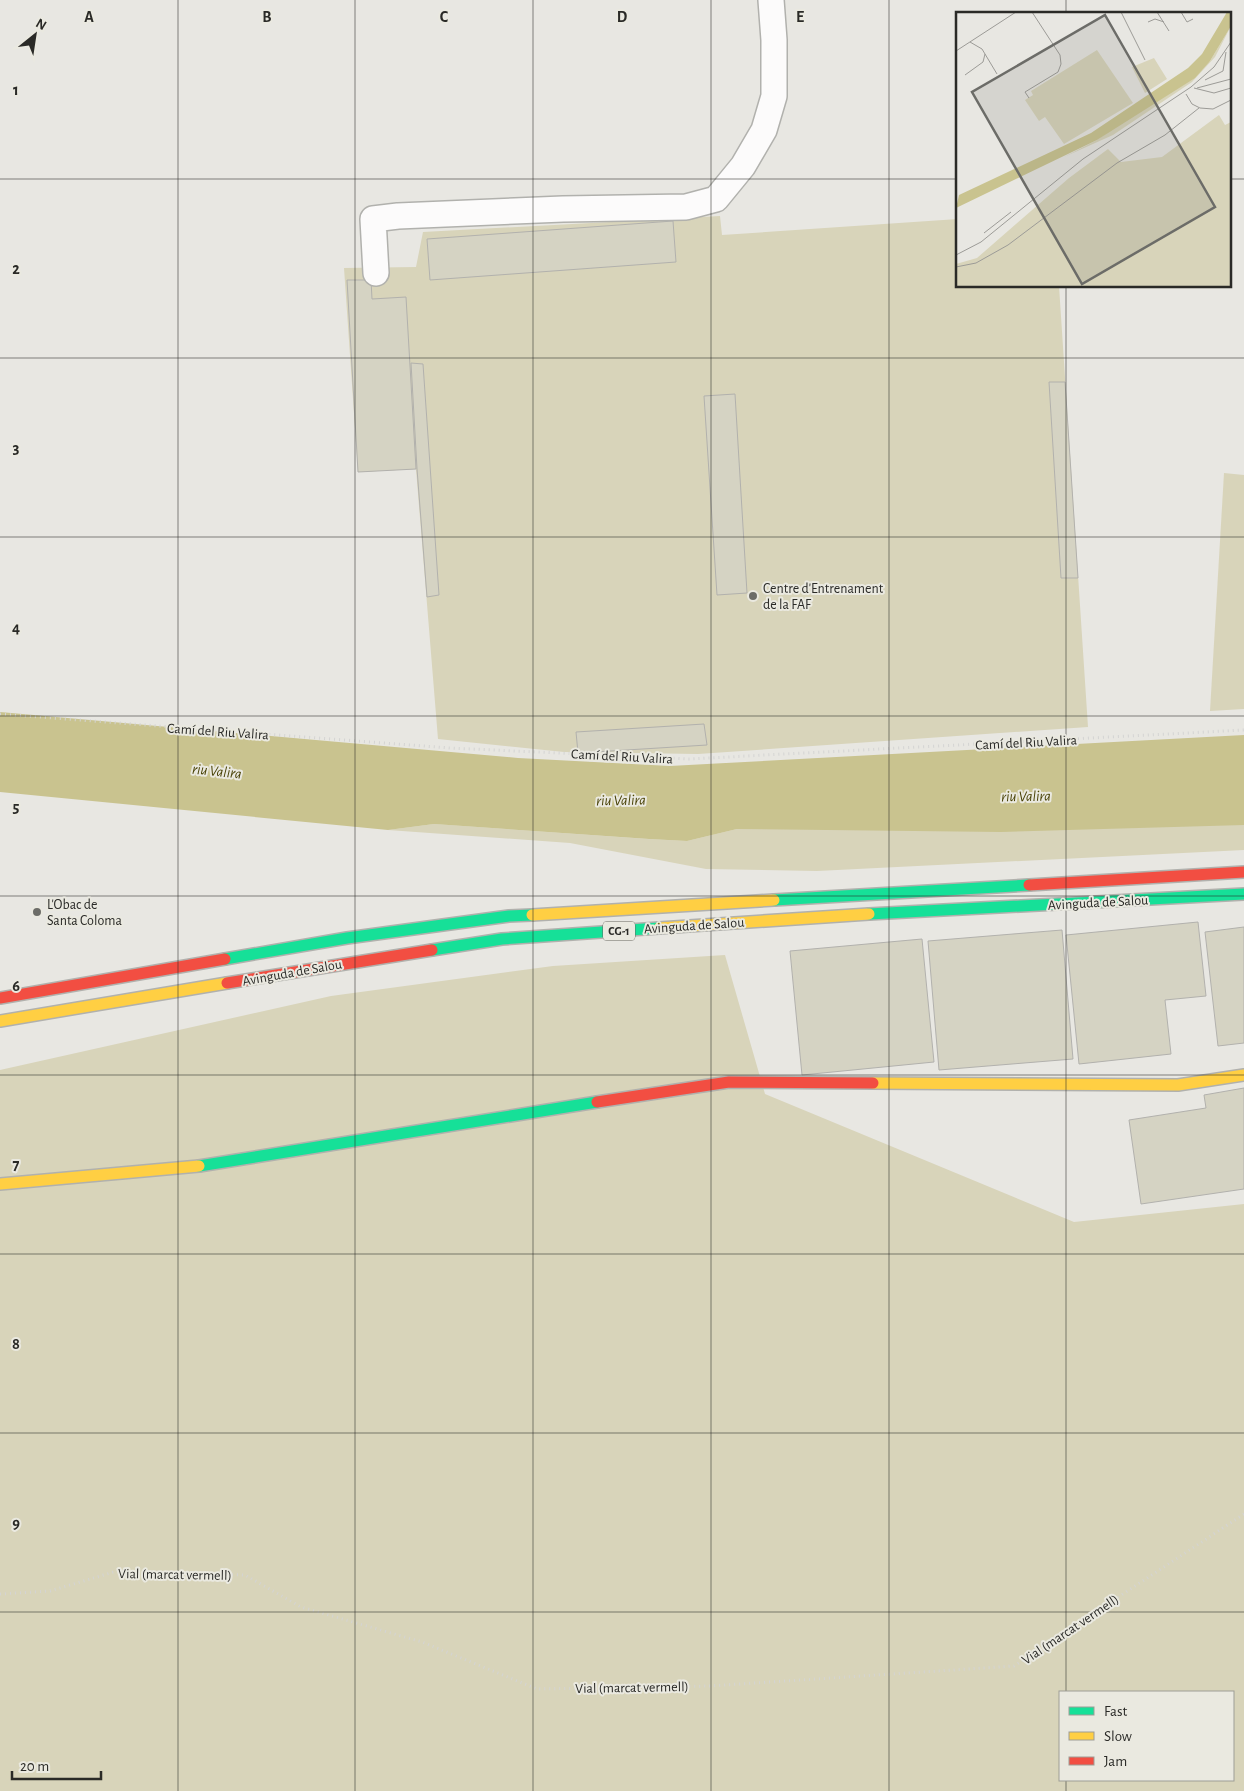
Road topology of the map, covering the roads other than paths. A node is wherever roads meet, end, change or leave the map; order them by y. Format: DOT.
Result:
graph roads {
  1 [pos="771,0"];
  2 [pos="376,272"];
  3 [pos="1244,872"];
  4 [pos="1244,894"];
  5 [pos="0,998"];
  6 [pos="0,1021"];
  7 [pos="1244,1075"];
  8 [pos="0,1184"];
  1 -- 2 [label="street"];
  3 -- 5 [label="main road, Avinguda de Salou / CG-1"];
  4 -- 6 [label="main road, Avinguda de Salou / CG-1"];
  7 -- 8 [label="main road"];
}
